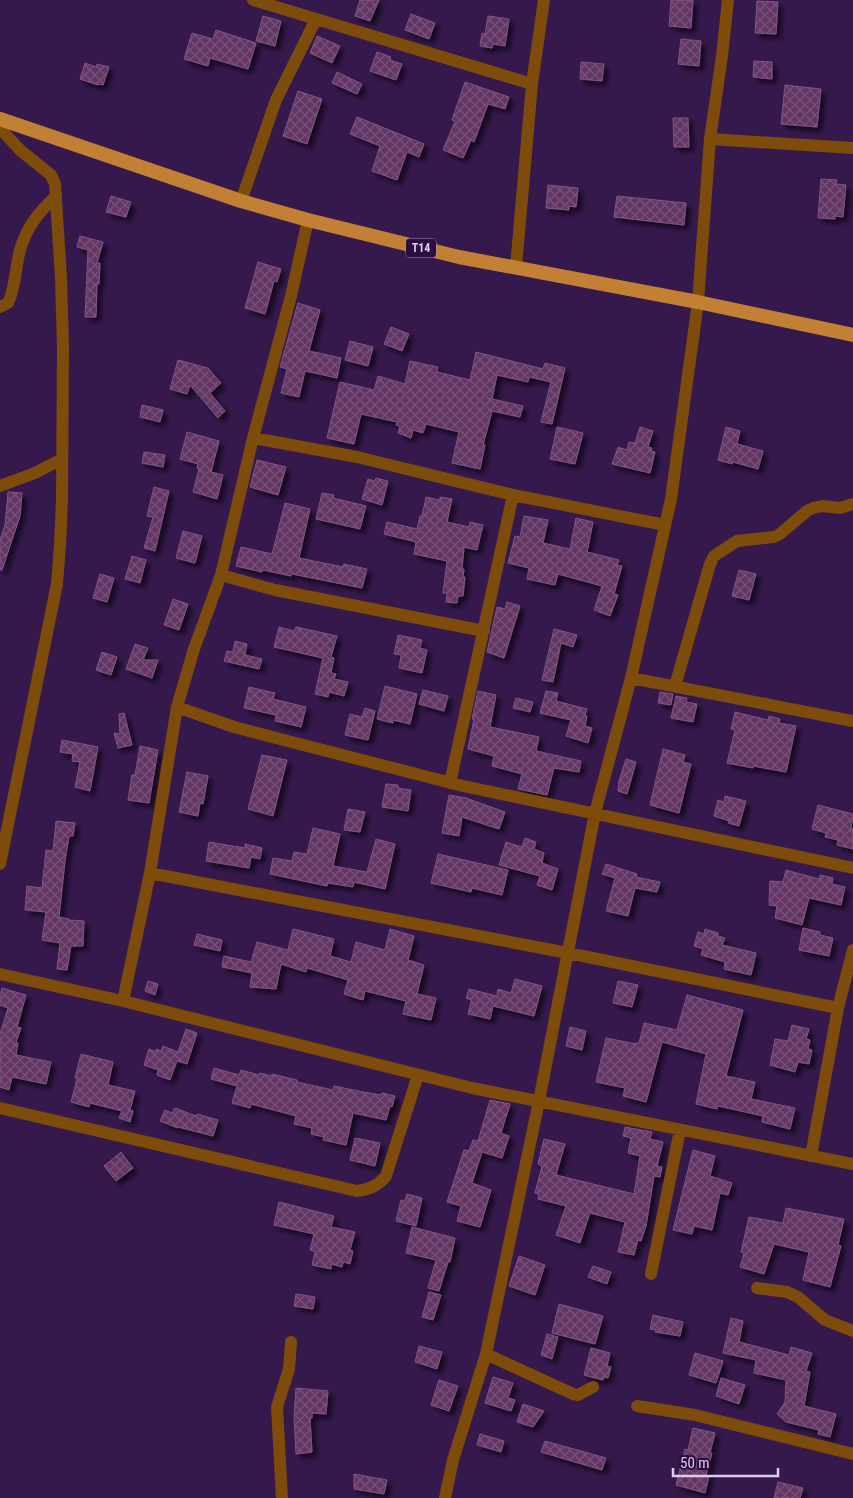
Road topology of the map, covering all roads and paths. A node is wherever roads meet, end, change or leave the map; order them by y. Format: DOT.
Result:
graph roads {
  1 [pos="252,0"];
  2 [pos="544,0"];
  3 [pos="728,0"];
  4 [pos="316,19"];
  5 [pos="532,84"];
  6 [pos="0,119"];
  7 [pos="0,128"];
  8 [pos="710,139"];
  9 [pos="853,148"];
  10 [pos="56,196"];
  11 [pos="241,201"];
  12 [pos="308,220"];
  13 [pos="516,267"];
  14 [pos="698,302"];
  15 [pos="0,307"];
  16 [pos="853,335"];
  17 [pos="253,438"];
  18 [pos="62,459"];
  19 [pos="0,486"];
  20 [pos="514,495"];
  21 [pos="853,504"];
  22 [pos="665,525"];
  23 [pos="221,575"];
  24 [pos="484,631"];
  25 [pos="631,678"];
  26 [pos="675,686"];
  27 [pos="177,707"];
  28 [pos="853,721"];
  29 [pos="450,782"];
  30 [pos="595,813"];
  31 [pos="0,864"];
  32 [pos="853,868"];
  33 [pos="150,873"];
  34 [pos="853,950"];
  35 [pos="568,953"];
  36 [pos="0,974"];
  37 [pos="123,1001"];
  38 [pos="838,1008"];
  39 [pos="418,1075"];
  40 [pos="539,1101"];
  41 [pos="0,1108"];
  42 [pos="680,1130"];
  43 [pos="811,1156"];
  44 [pos="853,1164"];
  45 [pos="651,1274"];
  46 [pos="757,1288"];
  47 [pos="853,1331"];
  48 [pos="291,1342"];
  49 [pos="486,1354"];
  50 [pos="593,1388"];
  51 [pos="637,1406"];
  52 [pos="853,1454"];
  53 [pos="282,1498"];
  54 [pos="445,1498"];
  1 -- 4 [label="street"];
  2 -- 5 [label="street"];
  3 -- 8 [label="street"];
  4 -- 5 [label="street"];
  4 -- 11 [label="street"];
  5 -- 13 [label="street"];
  6 -- 11 [label="highway, T14"];
  7 -- 10 [label="street"];
  8 -- 9 [label="street"];
  8 -- 14 [label="street"];
  10 -- 15 [label="street"];
  10 -- 18 [label="street"];
  11 -- 12 [label="highway, T14"];
  12 -- 13 [label="highway, T14"];
  12 -- 17 [label="street"];
  13 -- 14 [label="highway, T14"];
  14 -- 16 [label="highway, T14"];
  14 -- 22 [label="street"];
  17 -- 20 [label="street"];
  17 -- 23 [label="street"];
  18 -- 19 [label="street"];
  18 -- 31 [label="street"];
  20 -- 22 [label="street"];
  20 -- 24 [label="street"];
  21 -- 26 [label="street"];
  22 -- 25 [label="street"];
  23 -- 24 [label="street"];
  23 -- 27 [label="street"];
  24 -- 29 [label="street"];
  25 -- 26 [label="street"];
  25 -- 30 [label="street"];
  26 -- 28 [label="street"];
  27 -- 29 [label="street"];
  27 -- 33 [label="street"];
  29 -- 30 [label="street"];
  30 -- 32 [label="street"];
  30 -- 35 [label="street"];
  33 -- 35 [label="street"];
  33 -- 37 [label="street"];
  34 -- 38 [label="street"];
  35 -- 38 [label="street"];
  35 -- 40 [label="street"];
  36 -- 37 [label="street"];
  37 -- 39 [label="street"];
  38 -- 43 [label="street"];
  39 -- 40 [label="street"];
  39 -- 41 [label="street"];
  40 -- 42 [label="street"];
  40 -- 49 [label="street"];
  42 -- 43 [label="street"];
  42 -- 45 [label="street"];
  43 -- 44 [label="street"];
  46 -- 47 [label="street"];
  48 -- 53 [label="street"];
  49 -- 50 [label="street"];
  49 -- 54 [label="street"];
  51 -- 52 [label="street"];
}
